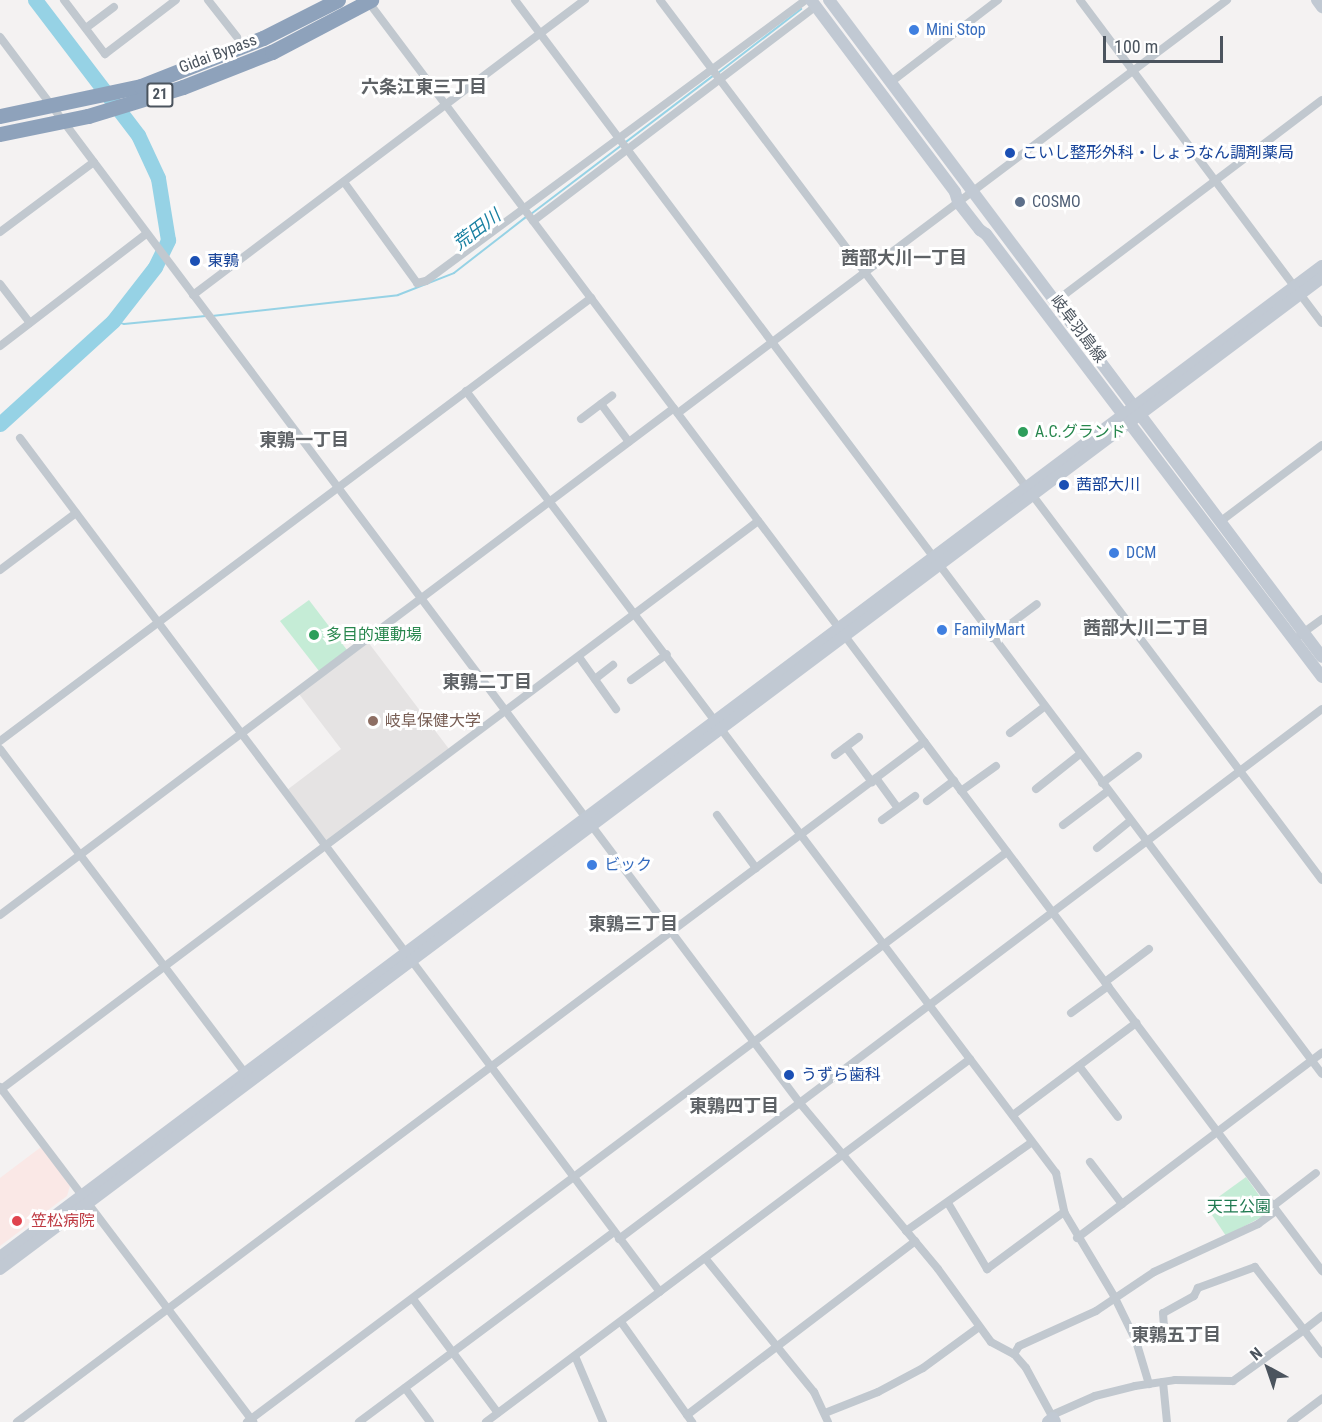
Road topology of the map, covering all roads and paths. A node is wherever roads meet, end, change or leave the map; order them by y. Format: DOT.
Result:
graph roads {
  1 [pos="64,0"];
  2 [pos="176,0"];
  3 [pos="208,0"];
  4 [pos="338,0"];
  5 [pos="515,0"];
  6 [pos="585,0"];
  7 [pos="660,0"];
  8 [pos="829,0"];
  9 [pos="1080,0"];
  10 [pos="1227,0"];
  11 [pos="1317,0"];
  12 [pos="369,1"];
  13 [pos="996,1"];
  14 [pos="811,2"];
  15 [pos="114,7"];
  16 [pos="1322,7"];
  17 [pos="86,28"];
  18 [pos="541,34"];
  19 [pos="0,37"];
  20 [pos="237,37"];
  21 [pos="1134,71"];
  22 [pos="716,75"];
  23 [pos="891,82"];
  24 [pos="1322,100"];
  25 [pos="446,105"];
  26 [pos="0,116"];
  27 [pos="0,134"];
  28 [pos="623,145"];
  29 [pos="94,162"];
  30 [pos="1215,180"];
  31 [pos="344,182"];
  32 [pos="972,191"];
  33 [pos="958,202"];
  34 [pos="529,216"];
  35 [pos="0,232"];
  36 [pos="149,237"];
  37 [pos="1322,266"];
  38 [pos="865,272"];
  39 [pos="1322,278"];
  40 [pos="0,284"];
  41 [pos="1298,290"];
  42 [pos="193,295"];
  43 [pos="591,298"];
  44 [pos="1056,301"];
  45 [pos="30,323"];
  46 [pos="1322,323"];
  47 [pos="770,343"];
  48 [pos="0,346"];
  49 [pos="466,391"];
  50 [pos="612,396"];
  51 [pos="601,404"];
  52 [pos="1139,410"];
  53 [pos="676,411"];
  54 [pos="581,419"];
  55 [pos="1126,420"];
  56 [pos="20,438"];
  57 [pos="629,442"];
  58 [pos="1322,445"];
  59 [pos="338,487"];
  60 [pos="1030,492"];
  61 [pos="552,501"];
  62 [pos="76,513"];
  63 [pos="758,521"];
  64 [pos="1221,521"];
  65 [pos="935,562"];
  66 [pos="0,570"];
  67 [pos="422,598"];
  68 [pos="1037,604"];
  69 [pos="636,613"];
  70 [pos="1322,619"];
  71 [pos="157,623"];
  72 [pos="842,632"];
  73 [pos="1304,632"];
  74 [pos="992,638"];
  75 [pos="1292,641"];
  76 [pos="667,654"];
  77 [pos="579,657"];
  78 [pos="1322,657"];
  79 [pos="614,665"];
  80 [pos="1322,677"];
  81 [pos="595,680"];
  82 [pos="631,680"];
  83 [pos="1044,707"];
  84 [pos="616,709"];
  85 [pos="1322,709"];
  86 [pos="507,711"];
  87 [pos="719,724"];
  88 [pos="1010,733"];
  89 [pos="241,734"];
  90 [pos="859,737"];
  91 [pos="0,741"];
  92 [pos="924,742"];
  93 [pos="846,747"];
  94 [pos="0,749"];
  95 [pos="1080,754"];
  96 [pos="835,755"];
  97 [pos="1138,756"];
  98 [pos="996,766"];
  99 [pos="1239,770"];
  100 [pos="874,780"];
  101 [pos="954,781"];
  102 [pos="1102,783"];
  103 [pos="1036,789"];
  104 [pos="961,791"];
  105 [pos="1108,791"];
  106 [pos="915,796"];
  107 [pos="927,801"];
  108 [pos="898,808"];
  109 [pos="717,815"];
  110 [pos="882,820"];
  111 [pos="589,821"];
  112 [pos="1130,821"];
  113 [pos="1063,825"];
  114 [pos="802,835"];
  115 [pos="1145,841"];
  116 [pos="326,846"];
  117 [pos="1097,848"];
  118 [pos="1007,852"];
  119 [pos="81,855"];
  120 [pos="756,868"];
  121 [pos="1322,880"];
  122 [pos="1053,911"];
  123 [pos="0,915"];
  124 [pos="672,931"];
  125 [pos="883,945"];
  126 [pos="1149,949"];
  127 [pos="408,957"];
  128 [pos="165,967"];
  129 [pos="1106,984"];
  130 [pos="929,1006"];
  131 [pos="1071,1013"];
  132 [pos="1136,1023"];
  133 [pos="755,1042"];
  134 [pos="1322,1053"];
  135 [pos="970,1059"];
  136 [pos="1312,1061"];
  137 [pos="490,1066"];
  138 [pos="1079,1066"];
  139 [pos="244,1073"];
  140 [pos="1322,1074"];
  141 [pos="1,1088"];
  142 [pos="799,1102"];
  143 [pos="1013,1115"];
  144 [pos="1118,1117"];
  145 [pos="1218,1132"];
  146 [pos="1032,1142"];
  147 [pos="840,1155"];
  148 [pos="1090,1162"];
  149 [pos="1316,1173"];
  150 [pos="574,1178"];
  151 [pos="85,1199"];
  152 [pos="948,1203"];
  153 [pos="1122,1204"];
  154 [pos="1274,1209"];
  155 [pos="1064,1212"];
  156 [pos="906,1231"];
  157 [pos="616,1235"];
  158 [pos="1077,1238"];
  159 [pos="915,1241"];
  160 [pos="0,1257"];
  161 [pos="705,1258"];
  162 [pos="0,1269"];
  163 [pos="1322,1271"];
  164 [pos="660,1292"];
  165 [pos="1114,1296"];
  166 [pos="413,1299"];
  167 [pos="166,1310"];
  168 [pos="1322,1316"];
  169 [pos="621,1322"];
  170 [pos="979,1327"];
  171 [pos="1304,1330"];
  172 [pos="1136,1341"];
  173 [pos="774,1348"];
  174 [pos="453,1353"];
  175 [pos="1014,1354"];
  176 [pos="1322,1354"];
  177 [pos="575,1356"];
  178 [pos="1163,1382"];
  179 [pos="1149,1384"];
  180 [pos="405,1388"];
  181 [pos="1322,1399"];
  182 [pos="498,1413"];
  183 [pos="825,1413"];
  184 [pos="690,1418"];
  185 [pos="1052,1419"];
  186 [pos="250,1421"];
  187 [pos="17,1422"];
  188 [pos="359,1422"];
  189 [pos="430,1422"];
  190 [pos="486,1422"];
  191 [pos="603,1422"];
  192 [pos="828,1422"];
  193 [pos="1167,1422"];
  194 [pos="1291,1422"];
  1 -- 17 [label="street"];
  2 -- 17 [label="street"];
  3 -- 20 [label="street"];
  4 -- 26 [label="highway, Gidai Bypass / 21"];
  5 -- 18 [label="street"];
  6 -- 18 [label="street"];
  7 -- 22 [label="street"];
  8 -- 23 [label="street, 岐阜羽島線"];
  9 -- 21 [label="street"];
  10 -- 21 [label="street"];
  11 -- 16 [label="street"];
  12 -- 25 [label="street"];
  12 -- 27 [label="highway, Gidai Bypass / 21"];
  13 -- 23 [label="street"];
  14 -- 22 [label="street"];
  14 -- 33 [label="street, 岐阜羽島線"];
  15 -- 17 [label="street"];
  18 -- 25 [label="street"];
  18 -- 28 [label="street"];
  19 -- 29 [label="street"];
  21 -- 30 [label="street"];
  21 -- 32 [label="street"];
  22 -- 28 [label="street"];
  22 -- 38 [label="street"];
  23 -- 32 [label="street, 岐阜羽島線"];
  24 -- 30 [label="street"];
  25 -- 31 [label="street"];
  25 -- 34 [label="street"];
  28 -- 34 [label="street"];
  28 -- 47 [label="street"];
  29 -- 35 [label="street"];
  29 -- 36 [label="street"];
  30 -- 41 [label="street"];
  30 -- 44 [label="street"];
  31 -- 34 [label="street"];
  31 -- 42 [label="street"];
  32 -- 33 [label="street"];
  32 -- 44 [label="street, 岐阜羽島線"];
  33 -- 38 [label="street"];
  33 -- 55 [label="street, 岐阜羽島線"];
  34 -- 43 [label="street"];
  36 -- 42 [label="street"];
  36 -- 45 [label="street"];
  37 -- 41 [label="street"];
  38 -- 47 [label="street"];
  38 -- 60 [label="street"];
  39 -- 41 [label="street"];
  40 -- 45 [label="street"];
  41 -- 46 [label="street"];
  41 -- 52 [label="street"];
  42 -- 59 [label="street"];
  43 -- 49 [label="street"];
  43 -- 53 [label="street"];
  44 -- 52 [label="street, 岐阜羽島線"];
  45 -- 48 [label="street"];
  47 -- 53 [label="street"];
  47 -- 65 [label="street"];
  49 -- 59 [label="street"];
  49 -- 61 [label="street"];
  50 -- 51 [label="street"];
  51 -- 54 [label="street"];
  51 -- 57 [label="street"];
  52 -- 55 [label="street"];
  52 -- 64 [label="street, 岐阜羽島線"];
  53 -- 57 [label="street"];
  53 -- 63 [label="street"];
  55 -- 60 [label="street"];
  55 -- 75 [label="street, 岐阜羽島線"];
  56 -- 62 [label="street"];
  57 -- 61 [label="street"];
  58 -- 64 [label="street"];
  59 -- 67 [label="street"];
  59 -- 71 [label="street"];
  60 -- 65 [label="street"];
  60 -- 99 [label="street"];
  61 -- 67 [label="street"];
  61 -- 69 [label="street"];
  62 -- 66 [label="street"];
  62 -- 71 [label="street"];
  63 -- 69 [label="street"];
  63 -- 72 [label="street"];
  64 -- 73 [label="street, 岐阜羽島線"];
  65 -- 72 [label="street"];
  65 -- 74 [label="street"];
  67 -- 86 [label="street"];
  67 -- 89 [label="street"];
  68 -- 74 [label="street"];
  69 -- 76 [label="street"];
  69 -- 77 [label="street"];
  70 -- 73 [label="street"];
  71 -- 89 [label="street"];
  71 -- 91 [label="street"];
  72 -- 87 [label="street"];
  72 -- 92 [label="street"];
  73 -- 75 [label="street"];
  73 -- 78 [label="street, 岐阜羽島線"];
  74 -- 83 [label="street"];
  75 -- 80 [label="street, 岐阜羽島線"];
  76 -- 82 [label="street"];
  76 -- 87 [label="street"];
  77 -- 81 [label="street"];
  77 -- 86 [label="street"];
  79 -- 81 [label="street"];
  81 -- 84 [label="street"];
  83 -- 88 [label="street"];
  83 -- 95 [label="street"];
  85 -- 99 [label="street"];
  86 -- 111 [label="street"];
  86 -- 116 [label="street"];
  87 -- 111 [label="street"];
  87 -- 114 [label="street"];
  89 -- 116 [label="street"];
  89 -- 119 [label="street"];
  90 -- 93 [label="street"];
  92 -- 100 [label="street"];
  92 -- 101 [label="street"];
  93 -- 96 [label="street"];
  93 -- 100 [label="street"];
  94 -- 119 [label="street"];
  95 -- 102 [label="street"];
  95 -- 103 [label="street"];
  97 -- 102 [label="street"];
  98 -- 104 [label="street"];
  99 -- 115 [label="street"];
  99 -- 121 [label="street"];
  100 -- 108 [label="street"];
  100 -- 114 [label="street"];
  101 -- 104 [label="street"];
  101 -- 107 [label="street"];
  102 -- 105 [label="street"];
  104 -- 118 [label="street"];
  105 -- 112 [label="street"];
  105 -- 113 [label="street"];
  106 -- 108 [label="street"];
  108 -- 110 [label="street"];
  109 -- 120 [label="street"];
  111 -- 124 [label="street"];
  111 -- 127 [label="street"];
  112 -- 115 [label="street"];
  112 -- 117 [label="street"];
  114 -- 120 [label="street"];
  114 -- 125 [label="street"];
  115 -- 122 [label="street"];
  115 -- 136 [label="street"];
  116 -- 127 [label="street"];
  116 -- 128 [label="street"];
  118 -- 122 [label="street"];
  118 -- 125 [label="street"];
  119 -- 123 [label="street"];
  119 -- 128 [label="street"];
  120 -- 124 [label="street"];
  122 -- 129 [label="street"];
  122 -- 130 [label="street"];
  124 -- 133 [label="street"];
  124 -- 137 [label="street"];
  125 -- 130 [label="street"];
  125 -- 133 [label="street"];
  126 -- 129 [label="street"];
  127 -- 137 [label="street"];
  127 -- 139 [label="street"];
  127 -- 151 [label="street"];
  128 -- 139 [label="street"];
  128 -- 141 [label="street"];
  129 -- 131 [label="street"];
  129 -- 132 [label="street"];
  130 -- 135 [label="street"];
  130 -- 142 [label="street"];
  132 -- 138 [label="street"];
  132 -- 145 [label="street"];
  133 -- 142 [label="street"];
  133 -- 150 [label="street"];
  134 -- 136 [label="street"];
  135 -- 143 [label="street"];
  135 -- 147 [label="street"];
  136 -- 140 [label="street"];
  136 -- 145 [label="street"];
  137 -- 150 [label="street"];
  137 -- 167 [label="street"];
  138 -- 143 [label="street"];
  138 -- 144 [label="street"];
  139 -- 151 [label="street"];
  141 -- 151 [label="street"];
  142 -- 147 [label="street"];
  142 -- 157 [label="street"];
  143 -- 146 [label="street"];
  145 -- 153 [label="street"];
  145 -- 154 [label="street"];
  146 -- 152 [label="street"];
  146 -- 155 [label="street"];
  147 -- 156 [label="street"];
  147 -- 161 [label="street"];
  148 -- 153 [label="street"];
  149 -- 154 [label="street"];
  150 -- 157 [label="street"];
  150 -- 166 [label="street"];
  151 -- 160 [label="street"];
  151 -- 162 [label="street"];
  151 -- 167 [label="street"];
  152 -- 155 [label="street"];
  152 -- 156 [label="street"];
  153 -- 158 [label="street"];
  154 -- 163 [label="street"];
  154 -- 165 [label="street"];
  155 -- 158 [label="street"];
  156 -- 159 [label="street"];
  157 -- 164 [label="street"];
  157 -- 174 [label="street"];
  158 -- 165 [label="street"];
  159 -- 170 [label="street"];
  159 -- 173 [label="street"];
  161 -- 164 [label="street"];
  161 -- 173 [label="street"];
  164 -- 169 [label="street"];
  165 -- 172 [label="street"];
  165 -- 175 [label="street"];
  166 -- 174 [label="street"];
  166 -- 186 [label="street"];
  167 -- 186 [label="street"];
  167 -- 187 [label="street"];
  168 -- 171 [label="street"];
  169 -- 177 [label="street"];
  169 -- 184 [label="street"];
  170 -- 175 [label="street"];
  170 -- 183 [label="street"];
  171 -- 172 [label="street"];
  171 -- 176 [label="street"];
  171 -- 178 [label="street"];
  172 -- 179 [label="street"];
  173 -- 183 [label="street"];
  173 -- 184 [label="street"];
  174 -- 180 [label="street"];
  174 -- 182 [label="street"];
  175 -- 185 [label="street"];
  177 -- 182 [label="street"];
  177 -- 191 [label="street"];
  178 -- 179 [label="street"];
  178 -- 193 [label="street"];
  179 -- 185 [label="street"];
  180 -- 188 [label="street"];
  180 -- 189 [label="street"];
  181 -- 194 [label="street"];
  182 -- 190 [label="street"];
  183 -- 192 [label="street"];
}
